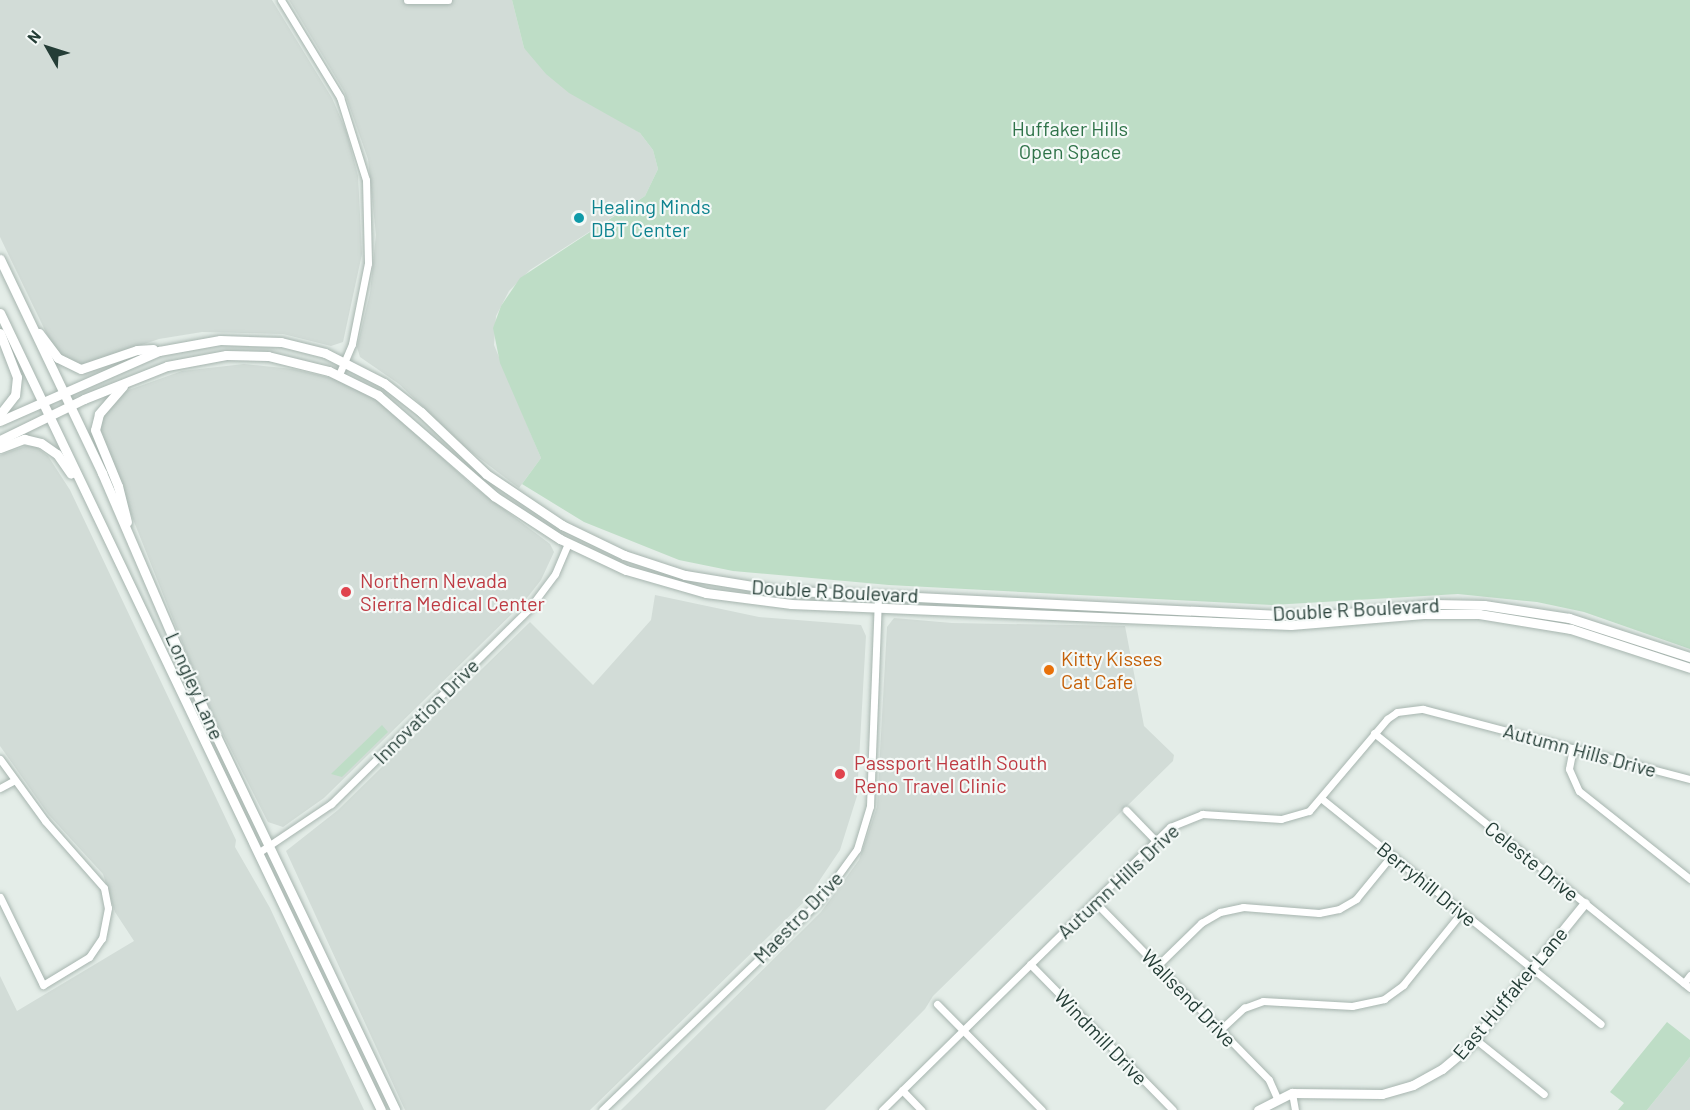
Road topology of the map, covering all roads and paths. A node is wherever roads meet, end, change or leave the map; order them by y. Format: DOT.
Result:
graph roads {
  1 [pos="281,0"];
  2 [pos="406,0"];
  3 [pos="448,0"];
  4 [pos="0,259"];
  5 [pos="0,313"];
  6 [pos="26,315"];
  7 [pos="0,333"];
  8 [pos="170,348"];
  9 [pos="345,361"];
  10 [pos="339,374"];
  11 [pos="136,378"];
  12 [pos="57,393"];
  13 [pos="43,400"];
  14 [pos="69,406"];
  15 [pos="0,414"];
  16 [pos="49,416"];
  17 [pos="0,421"];
  18 [pos="0,440"];
  19 [pos="0,448"];
  20 [pos="89,500"];
  21 [pos="129,533"];
  22 [pos="568,544"];
  23 [pos="878,595"];
  24 [pos="877,607"];
  25 [pos="1690,657"];
  26 [pos="1690,668"];
  27 [pos="1374,733"];
  28 [pos="1573,748"];
  29 [pos="0,759"];
  30 [pos="1690,779"];
  31 [pos="13,781"];
  32 [pos="0,788"];
  33 [pos="1322,799"];
  34 [pos="1126,810"];
  35 [pos="1156,841"];
  36 [pos="269,846"];
  37 [pos="258,853"];
  38 [pos="1392,855"];
  39 [pos="1690,879"];
  40 [pos="0,897"];
  41 [pos="1094,901"];
  42 [pos="1585,903"];
  43 [pos="1462,912"];
  44 [pos="1030,964"];
  45 [pos="1157,966"];
  46 [pos="1532,969"];
  47 [pos="1690,975"];
  48 [pos="1687,985"];
  49 [pos="937,1004"];
  50 [pos="1601,1024"];
  51 [pos="963,1030"];
  52 [pos="1220,1030"];
  53 [pos="1475,1039"];
  54 [pos="902,1090"];
  55 [pos="1292,1093"];
  56 [pos="1544,1094"];
  57 [pos="1277,1098"];
  58 [pos="381,1110"];
  59 [pos="395,1110"];
  60 [pos="602,1110"];
  61 [pos="882,1110"];
  62 [pos="921,1110"];
  63 [pos="1042,1110"];
  64 [pos="1173,1110"];
  65 [pos="1258,1110"];
  66 [pos="1295,1110"];
  1 -- 9 [label="street"];
  2 -- 3 [label="street"];
  4 -- 6 [label="main road, Longley Lane"];
  5 -- 13 [label="main road, Longley Lane"];
  6 -- 8 [label="main road"];
  6 -- 12 [label="main road, Longley Lane"];
  7 -- 15 [label="main road"];
  8 -- 9 [label="main road, Double R Boulevard"];
  8 -- 12 [label="main road, Double R Boulevard"];
  9 -- 10 [label="street"];
  9 -- 23 [label="main road, Double R Boulevard"];
  10 -- 11 [label="main road, Double R Boulevard"];
  10 -- 22 [label="main road, Double R Boulevard"];
  11 -- 14 [label="main road, Double R Boulevard"];
  11 -- 21 [label="main road"];
  12 -- 13 [label="main road, Double R Boulevard"];
  12 -- 14 [label="main road, Longley Lane"];
  13 -- 16 [label="main road, Longley Lane"];
  13 -- 17 [label="main road, Double R Boulevard"];
  14 -- 16 [label="main road, Double R Boulevard"];
  14 -- 21 [label="main road, Longley Lane"];
  16 -- 18 [label="main road, Double R Boulevard"];
  16 -- 20 [label="main road, Longley Lane"];
  19 -- 20 [label="main road"];
  20 -- 37 [label="main road, Longley Lane"];
  21 -- 36 [label="main road, Longley Lane"];
  22 -- 24 [label="main road, Double R Boulevard"];
  22 -- 36 [label="street, Innovation Drive"];
  23 -- 24 [label="street, Maestro Drive"];
  23 -- 25 [label="main road, Double R Boulevard"];
  24 -- 26 [label="main road, Double R Boulevard"];
  24 -- 60 [label="street, Maestro Drive"];
  27 -- 28 [label="street, Autumn Hills Drive"];
  27 -- 33 [label="street, Autumn Hills Drive"];
  27 -- 42 [label="street, Celeste Drive"];
  28 -- 30 [label="street, Autumn Hills Drive"];
  28 -- 39 [label="street"];
  29 -- 31 [label="street"];
  31 -- 32 [label="street"];
  31 -- 40 [label="street"];
  33 -- 35 [label="street, Autumn Hills Drive"];
  33 -- 38 [label="street, Berryhill Drive"];
  34 -- 35 [label="street"];
  35 -- 41 [label="street, Autumn Hills Drive"];
  36 -- 37 [label="street, Innovation Drive"];
  36 -- 59 [label="main road, Longley Lane"];
  37 -- 58 [label="main road, Longley Lane"];
  38 -- 43 [label="street, Berryhill Drive"];
  38 -- 45 [label="street"];
  41 -- 44 [label="street, Autumn Hills Drive"];
  41 -- 45 [label="street, Wallsend Drive"];
  42 -- 46 [label="main road, East Huffaker Lane"];
  42 -- 48 [label="street, Celeste Drive"];
  43 -- 46 [label="street, Berryhill Drive"];
  43 -- 52 [label="street"];
  44 -- 51 [label="street, Autumn Hills Drive"];
  44 -- 64 [label="street, Windmill Drive"];
  45 -- 52 [label="street, Wallsend Drive"];
  46 -- 50 [label="street, Berryhill Drive"];
  46 -- 53 [label="main road, East Huffaker Lane"];
  47 -- 48 [label="street"];
  49 -- 51 [label="street"];
  51 -- 54 [label="street, Autumn Hills Drive"];
  51 -- 63 [label="street"];
  52 -- 57 [label="street, Wallsend Drive"];
  53 -- 55 [label="main road, East Huffaker Lane"];
  53 -- 56 [label="street"];
  54 -- 61 [label="street, Autumn Hills Drive"];
  54 -- 62 [label="street"];
  55 -- 57 [label="main road, East Huffaker Lane"];
  55 -- 66 [label="street"];
  57 -- 65 [label="main road, East Huffaker Lane"];
}
